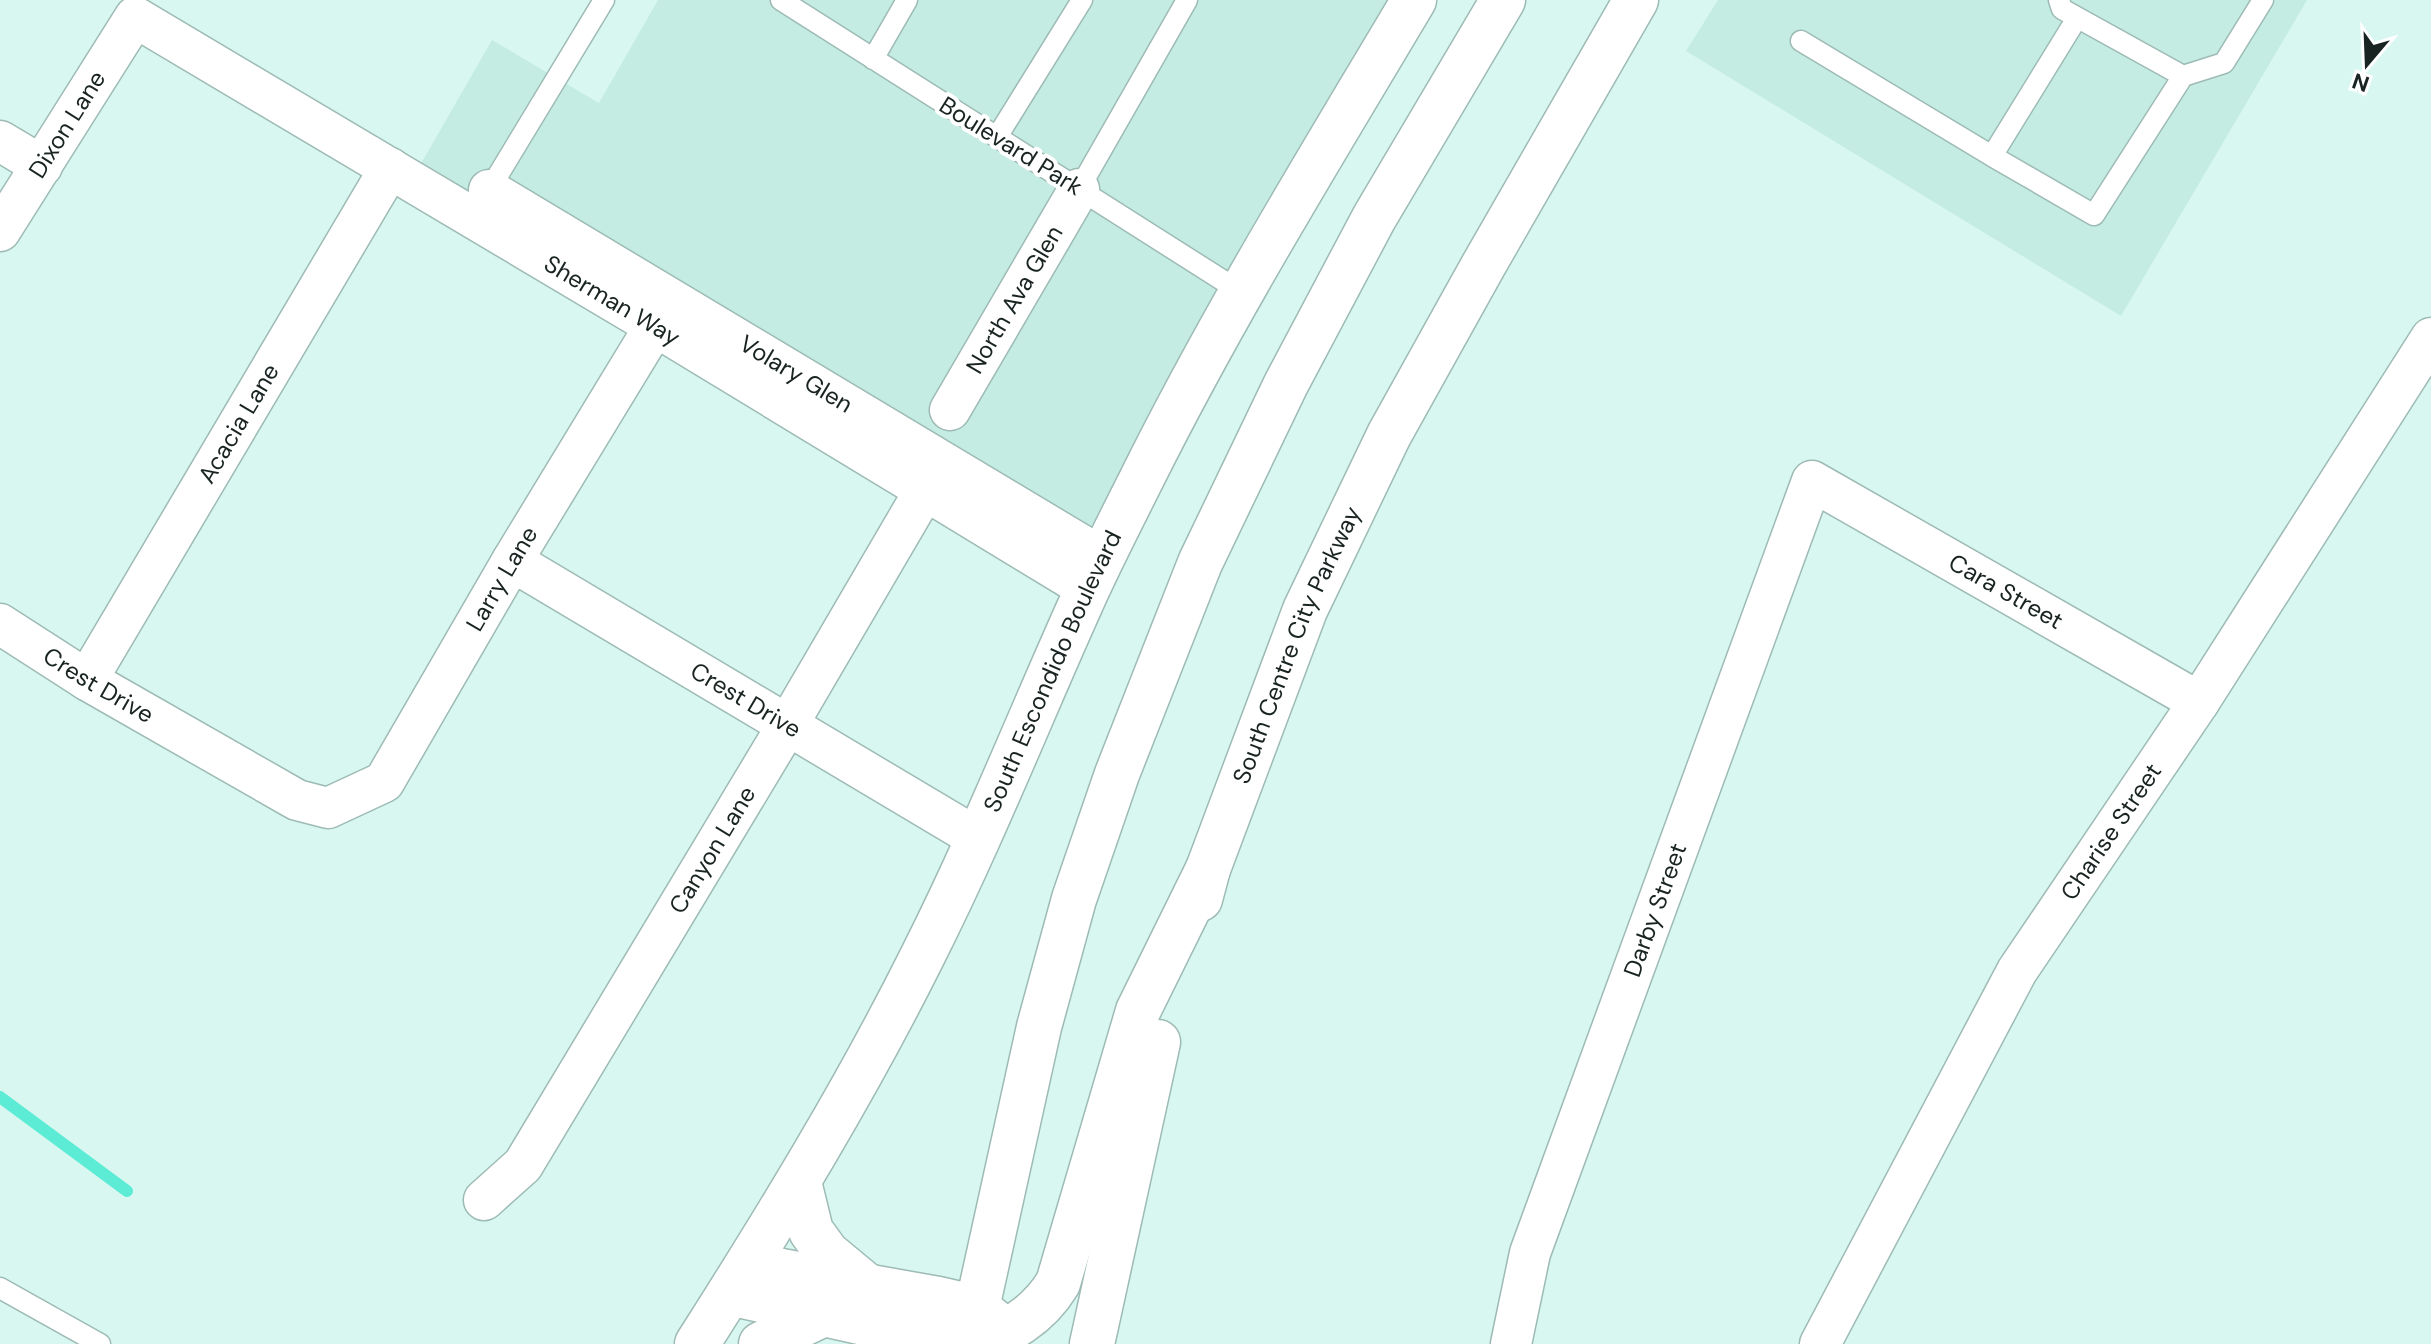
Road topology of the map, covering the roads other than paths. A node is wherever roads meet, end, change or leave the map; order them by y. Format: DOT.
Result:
graph roads {
  1 [pos="604,0"];
  2 [pos="781,0"];
  3 [pos="907,0"];
  4 [pos="1082,0"];
  5 [pos="1187,0"];
  6 [pos="1414,0"];
  7 [pos="1503,0"];
  8 [pos="1636,0"];
  9 [pos="2059,0"];
  10 [pos="2263,0"];
  11 [pos="135,17"];
  12 [pos="2077,18"];
  13 [pos="1801,41"];
  14 [pos="873,59"];
  15 [pos="2183,76"];
  16 [pos="997,137"];
  17 [pos="0,141"];
  18 [pos="1992,156"];
  19 [pos="42,166"];
  20 [pos="390,168"];
  21 [pos="1079,189"];
  22 [pos="481,204"];
  23 [pos="0,231"];
  24 [pos="1241,292"];
  25 [pos="655,326"];
  26 [pos="2431,338"];
  27 [pos="950,410"];
  28 [pos="1812,481"];
  29 [pos="925,490"];
  30 [pos="512,561"];
  31 [pos="1095,574"];
  32 [pos="0,624"];
  33 [pos="87,680"];
  34 [pos="2199,702"];
  35 [pos="787,726"];
  36 [pos="328,808"];
  37 [pos="979,839"];
  38 [pos="1208,869"];
  39 [pos="799,1182"];
  40 [pos="484,1200"];
  41 [pos="740,1278"];
  42 [pos="0,1288"];
  43 [pos="852,1316"];
  44 [pos="988,1334"];
  45 [pos="100,1344"];
  46 [pos="697,1344"];
  47 [pos="761,1344"];
  48 [pos="1092,1344"];
  49 [pos="1511,1344"];
  50 [pos="1820,1344"];
  1 -- 22 [label="lane"];
  2 -- 14 [label="lane, Boulevard Park"];
  3 -- 14 [label="lane"];
  4 -- 16 [label="lane"];
  5 -- 21 [label="lane"];
  6 -- 24 [label="main road, South Escondido Boulevard"];
  7 -- 44 [label="main road"];
  8 -- 38 [label="main road, South Centre City Parkway"];
  9 -- 12 [label="lane"];
  10 -- 15 [label="lane"];
  11 -- 19 [label="street, Dixon Lane"];
  11 -- 20 [label="street, Sherman Way"];
  12 -- 15 [label="lane"];
  12 -- 18 [label="lane"];
  13 -- 18 [label="lane"];
  14 -- 16 [label="lane, Boulevard Park"];
  15 -- 18 [label="lane"];
  16 -- 21 [label="lane, Boulevard Park"];
  17 -- 19 [label="street"];
  19 -- 23 [label="street, Dixon Lane"];
  20 -- 22 [label="street, Sherman Way"];
  20 -- 33 [label="street, Acacia Lane"];
  21 -- 24 [label="lane, Boulevard Park"];
  21 -- 27 [label="street, North Ava Glen"];
  22 -- 25 [label="street, Sherman Way"];
  22 -- 31 [label="street, Volary Glen"];
  24 -- 31 [label="main road, South Escondido Boulevard"];
  25 -- 29 [label="street, Sherman Way"];
  25 -- 30 [label="street, Larry Lane"];
  26 -- 34 [label="street, Charise Street"];
  28 -- 34 [label="street, Cara Street"];
  28 -- 49 [label="street, Darby Street"];
  29 -- 31 [label="street, Sherman Way"];
  29 -- 35 [label="street, Canyon Lane"];
  30 -- 35 [label="street, Crest Drive"];
  30 -- 36 [label="street, Larry Lane"];
  31 -- 37 [label="main road, South Escondido Boulevard"];
  32 -- 33 [label="street, Crest Drive"];
  33 -- 36 [label="street, Crest Drive"];
  34 -- 50 [label="street, Charise Street"];
  35 -- 37 [label="street, Crest Drive"];
  35 -- 40 [label="street, Canyon Lane"];
  37 -- 39 [label="main road, South Escondido Boulevard"];
  38 -- 44 [label="main road"];
  38 -- 48 [label="main road, South Centre City Parkway"];
  39 -- 41 [label="main road, South Escondido Boulevard"];
  39 -- 43 [label="main road"];
  41 -- 43 [label="main road"];
  41 -- 46 [label="main road, South Escondido Boulevard"];
  42 -- 45 [label="lane"];
  43 -- 44 [label="main road"];
  43 -- 47 [label="main road"];
}
